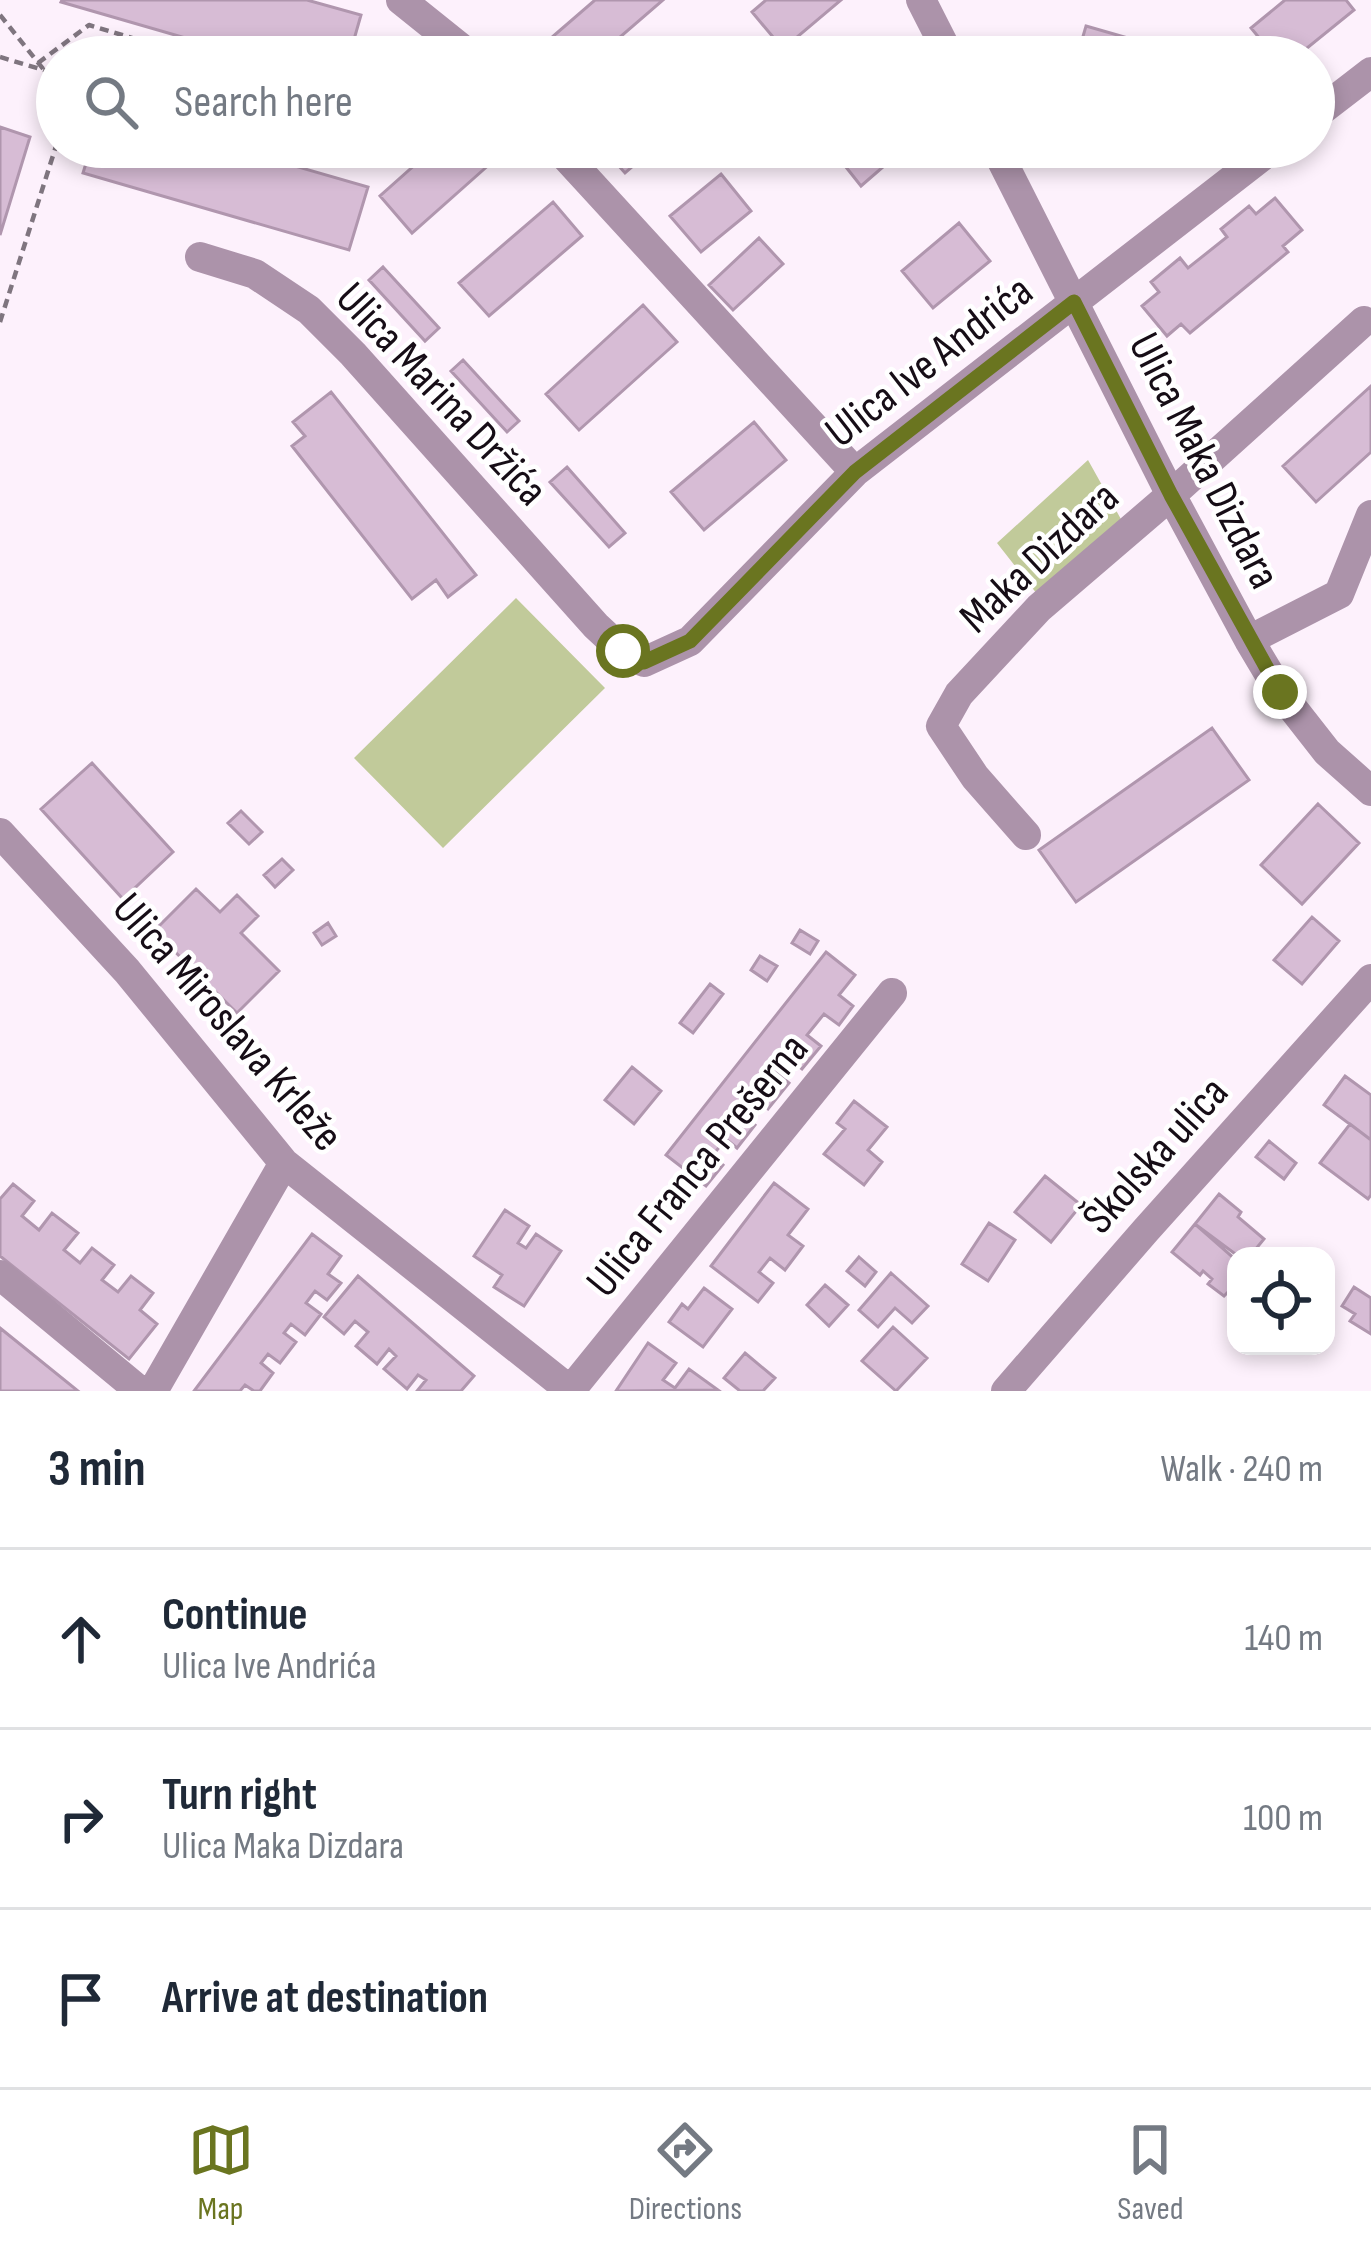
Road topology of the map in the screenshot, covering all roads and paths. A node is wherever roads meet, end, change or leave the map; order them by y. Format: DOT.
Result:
graph roads {
  1 [pos="401,0"];
  2 [pos="921,0"];
  3 [pos="0,14"];
  4 [pos="74,36"];
  5 [pos="125,36"];
  6 [pos="448,36"];
  7 [pos="939,36"];
  8 [pos="0,57"];
  9 [pos="36,60"];
  10 [pos="36,68"];
  11 [pos="1371,71"];
  12 [pos="1335,99"];
  13 [pos="49,168"];
  14 [pos="576,168"];
  15 [pos="1006,168"];
  16 [pos="1247,168"];
  17 [pos="200,257"];
  18 [pos="1074,302"];
  19 [pos="1364,321"];
  20 [pos="0,322"];
  21 [pos="855,472"];
  22 [pos="1171,495"];
  23 [pos="1371,515"];
  24 [pos="596,626"];
  25 [pos="1249,640"];
  26 [pos="1371,791"];
  27 [pos="0,833"];
  28 [pos="1026,835"];
  29 [pos="1371,979"];
  30 [pos="892,993"];
  31 [pos="284,1163"];
  32 [pos="0,1275"];
  33 [pos="140,1391"];
  34 [pos="153,1391"];
  35 [pos="570,1391"];
  36 [pos="1006,1391"];
  1 -- 6 [label="street"];
  2 -- 7 [label="street"];
  3 -- 9 [label="path"];
  4 -- 5 [label="path"];
  8 -- 10 [label="path"];
  11 -- 12 [label="street"];
  13 -- 20 [label="path"];
  14 -- 21 [label="street"];
  15 -- 18 [label="street, Ulica Maka Dizdara"];
  16 -- 18 [label="street, Ulica Ive Andrića"];
  17 -- 24 [label="street, Ulica Marina Držića"];
  18 -- 21 [label="street, Ulica Ive Andrića"];
  18 -- 22 [label="street, Ulica Maka Dizdara"];
  19 -- 22 [label="street, Maka Dizdara"];
  21 -- 24 [label="street, Ulica Ive Andrića"];
  22 -- 25 [label="street, Ulica Maka Dizdara"];
  22 -- 28 [label="street, Maka Dizdara"];
  23 -- 25 [label="street"];
  25 -- 26 [label="street, Ulica Maka Dizdara"];
  27 -- 31 [label="street, Ulica Miroslava Krleže"];
  29 -- 36 [label="street, Školska ulica"];
  30 -- 35 [label="street, Ulica Franca Prešerna"];
  31 -- 34 [label="street"];
  31 -- 35 [label="street, Ulica Miroslava Krleže"];
  32 -- 33 [label="street"];
}
